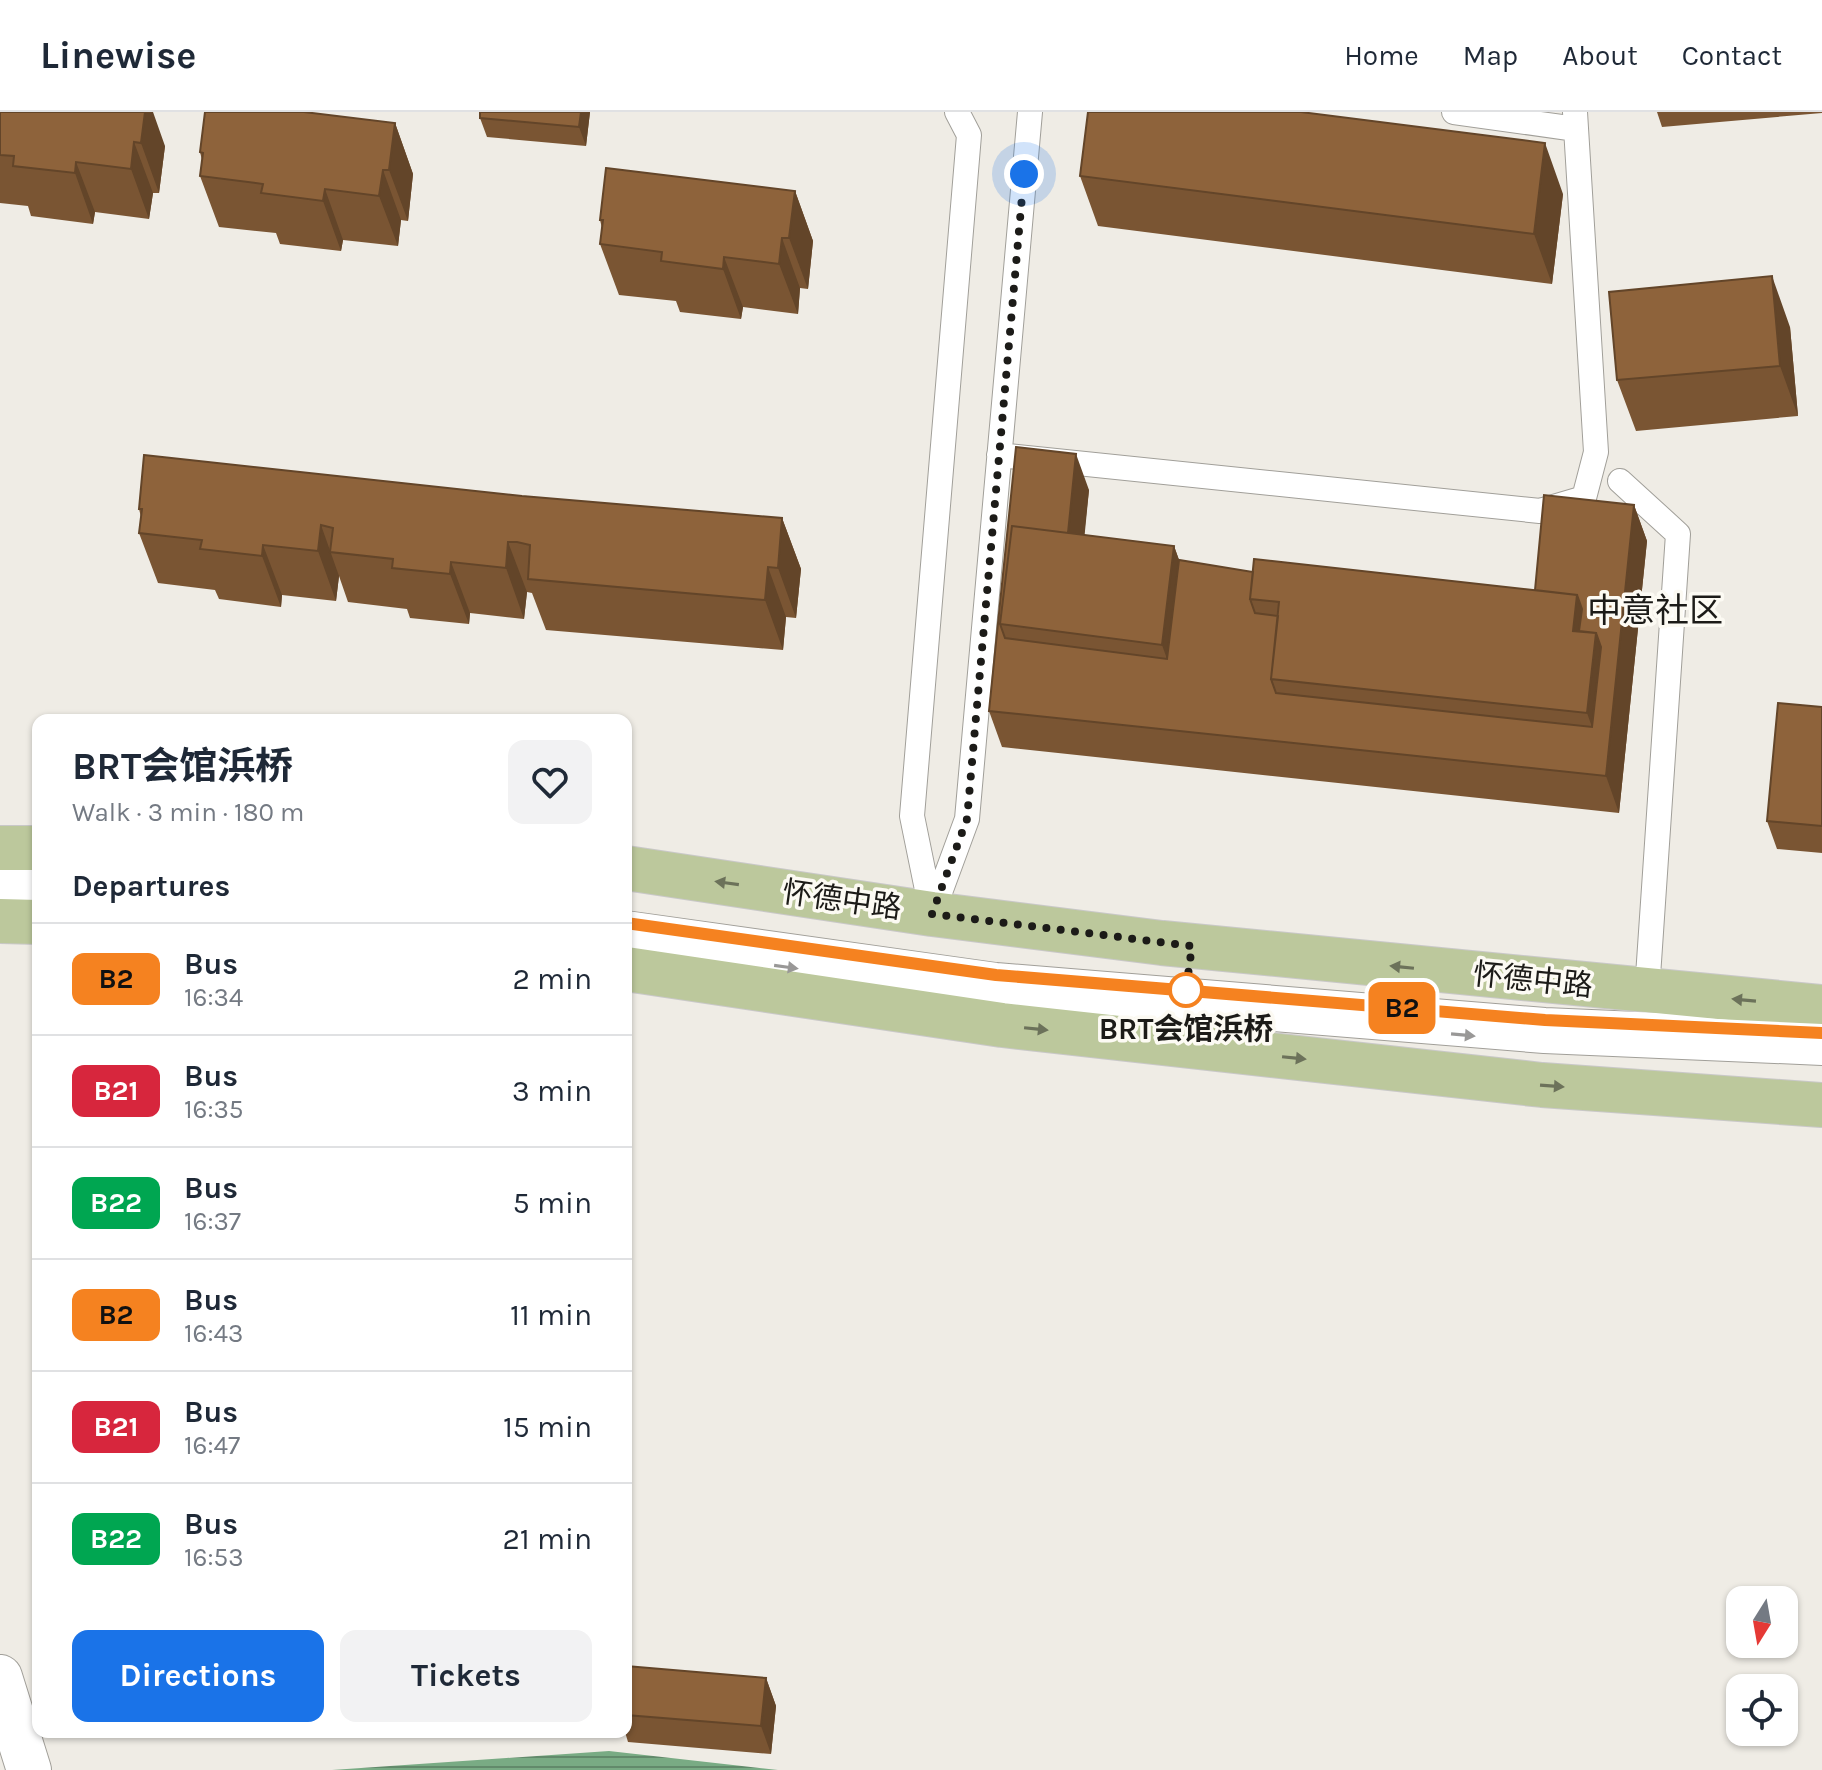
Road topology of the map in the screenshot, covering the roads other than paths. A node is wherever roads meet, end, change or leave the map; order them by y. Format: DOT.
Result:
graph roads {
  1 [pos="957,112"];
  2 [pos="1030,112"];
  3 [pos="1454,112"];
  4 [pos="1575,121"];
  5 [pos="999,455"];
  6 [pos="1620,481"];
  7 [pos="0,848"];
  8 [pos="32,848"];
  9 [pos="632,869"];
  10 [pos="32,874"];
  11 [pos="0,876"];
  12 [pos="32,893"];
  13 [pos="0,895"];
  14 [pos="932,914"];
  15 [pos="0,921"];
  16 [pos="32,922"];
  17 [pos="632,924"];
  18 [pos="632,946"];
  19 [pos="632,970"];
  20 [pos="1647,991"];
  21 [pos="1822,1007"];
  22 [pos="1822,1032"];
  23 [pos="1822,1053"];
  24 [pos="1822,1105"];
  25 [pos="0,1677"];
  26 [pos="29,1770"];
  1 -- 14 [label="lane"];
  2 -- 5 [label="lane"];
  3 -- 4 [label="lane"];
  4 -- 5 [label="lane"];
  5 -- 14 [label="lane"];
  6 -- 20 [label="lane"];
  7 -- 8 [label="main road"];
  14 -- 9 [label="main road, 怀德中路, one-way"];
  10 -- 11 [label="lane"];
  12 -- 13 [label="lane"];
  20 -- 14 [label="main road, 怀德中路, one-way"];
  15 -- 16 [label="main road"];
  17 -- 22 [label="lane"];
  18 -- 23 [label="lane, one-way"];
  19 -- 24 [label="main road, one-way"];
  21 -- 20 [label="main road, 怀德中路, one-way"];
  25 -- 26 [label="main road"];
}
